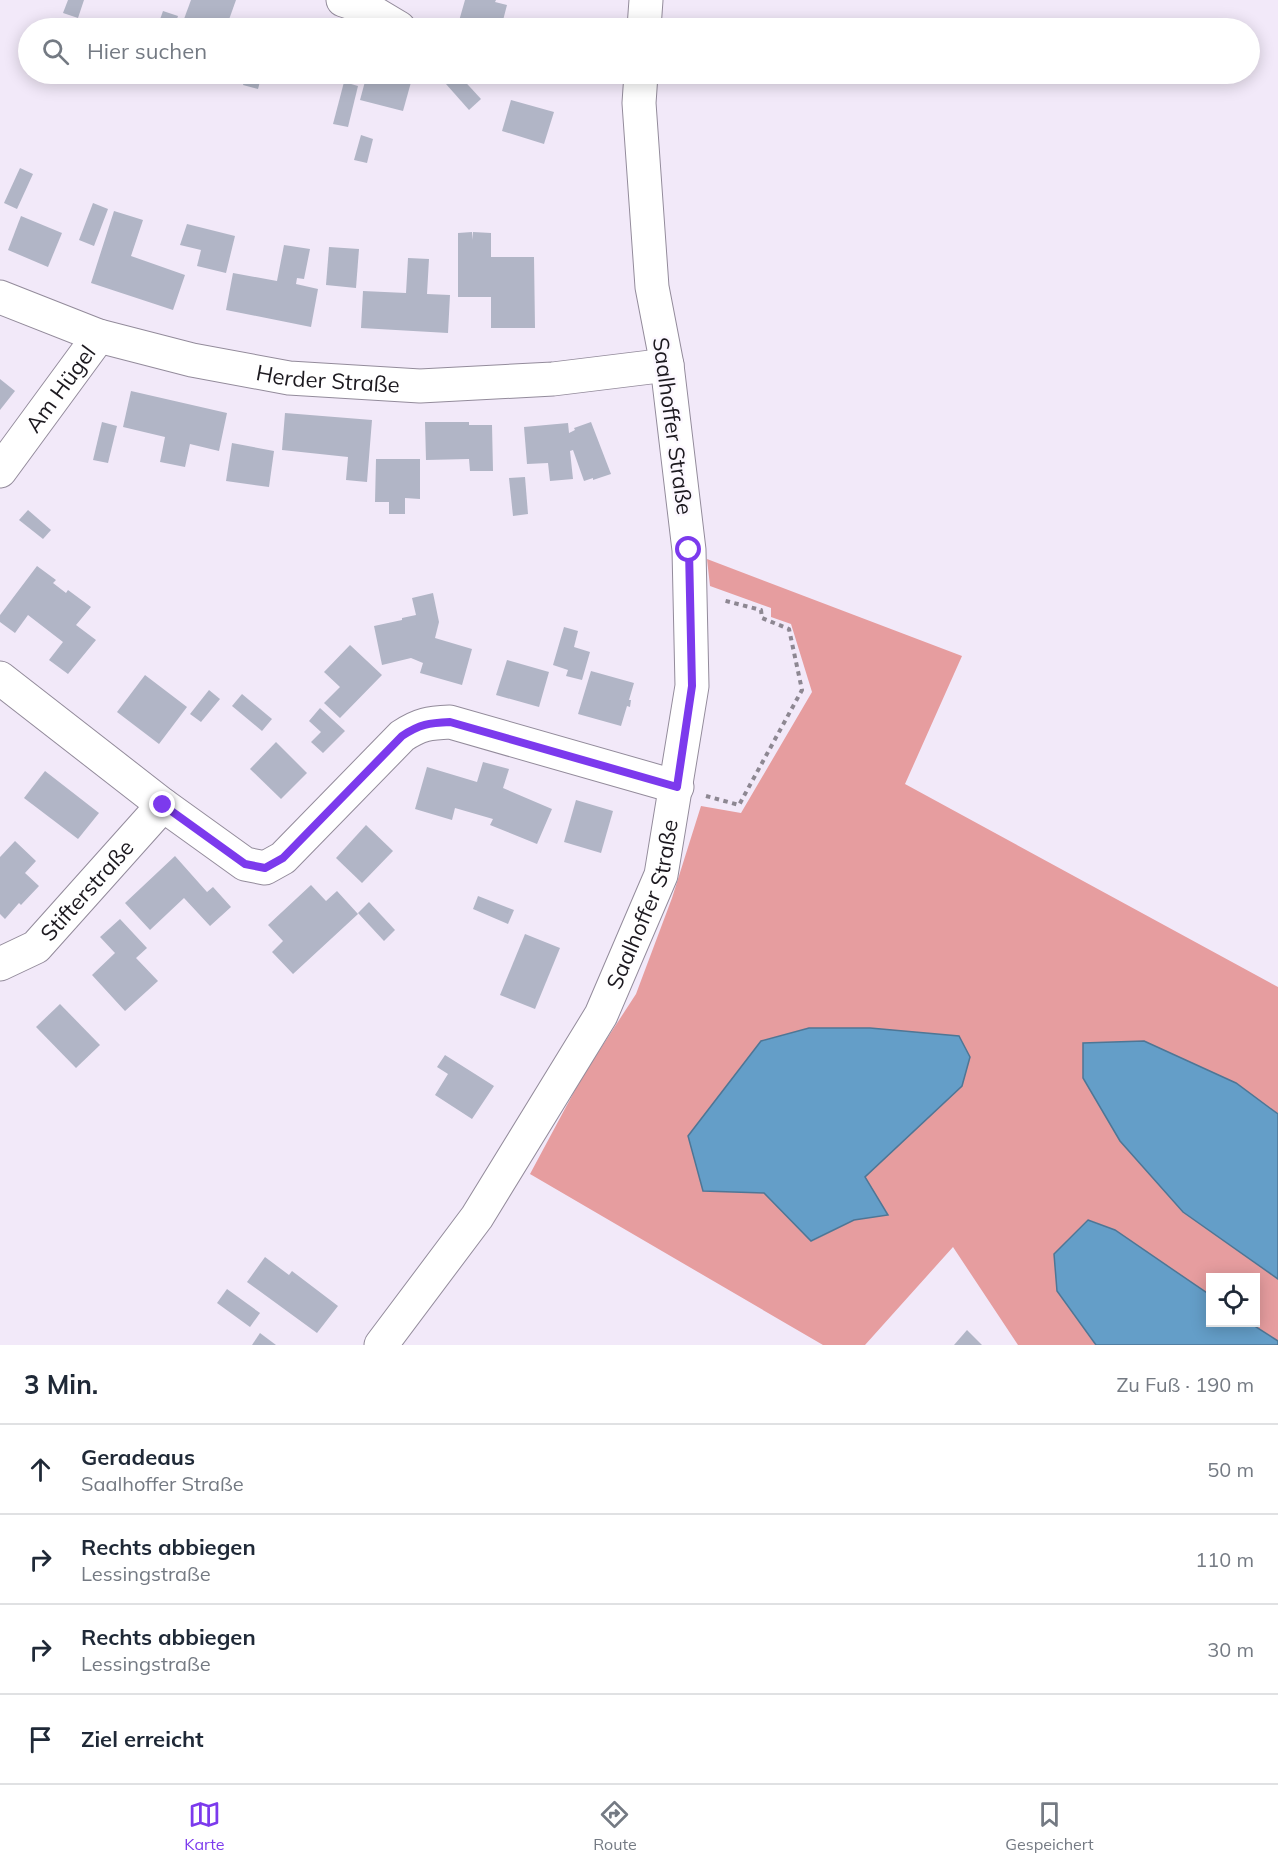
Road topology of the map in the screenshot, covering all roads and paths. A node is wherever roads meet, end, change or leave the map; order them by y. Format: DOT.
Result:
graph roads {
  1 [pos="344,0"];
  2 [pos="646,0"];
  3 [pos="382,18"];
  4 [pos="645,18"];
  5 [pos="640,84"];
  6 [pos="0,297"];
  7 [pos="99,336"];
  8 [pos="667,365"];
  9 [pos="0,471"];
  10 [pos="689,591"];
  11 [pos="0,678"];
  12 [pos="677,787"];
  13 [pos="163,805"];
  14 [pos="0,964"];
  15 [pos="381,1345"];
  1 -- 3 [label="street"];
  2 -- 4 [label="street"];
  5 -- 8 [label="street, Saalhoffer Straße"];
  6 -- 7 [label="street, Herder Straße"];
  7 -- 8 [label="street, Herder Straße"];
  7 -- 9 [label="street, Am Hügel"];
  8 -- 10 [label="street, Saalhoffer Straße"];
  10 -- 12 [label="street, Saalhoffer Straße"];
  10 -- 12 [label="path"];
  11 -- 13 [label="street"];
  12 -- 13 [label="street"];
  12 -- 15 [label="street, Saalhoffer Straße"];
  13 -- 14 [label="street, Stifterstraße"];
}
